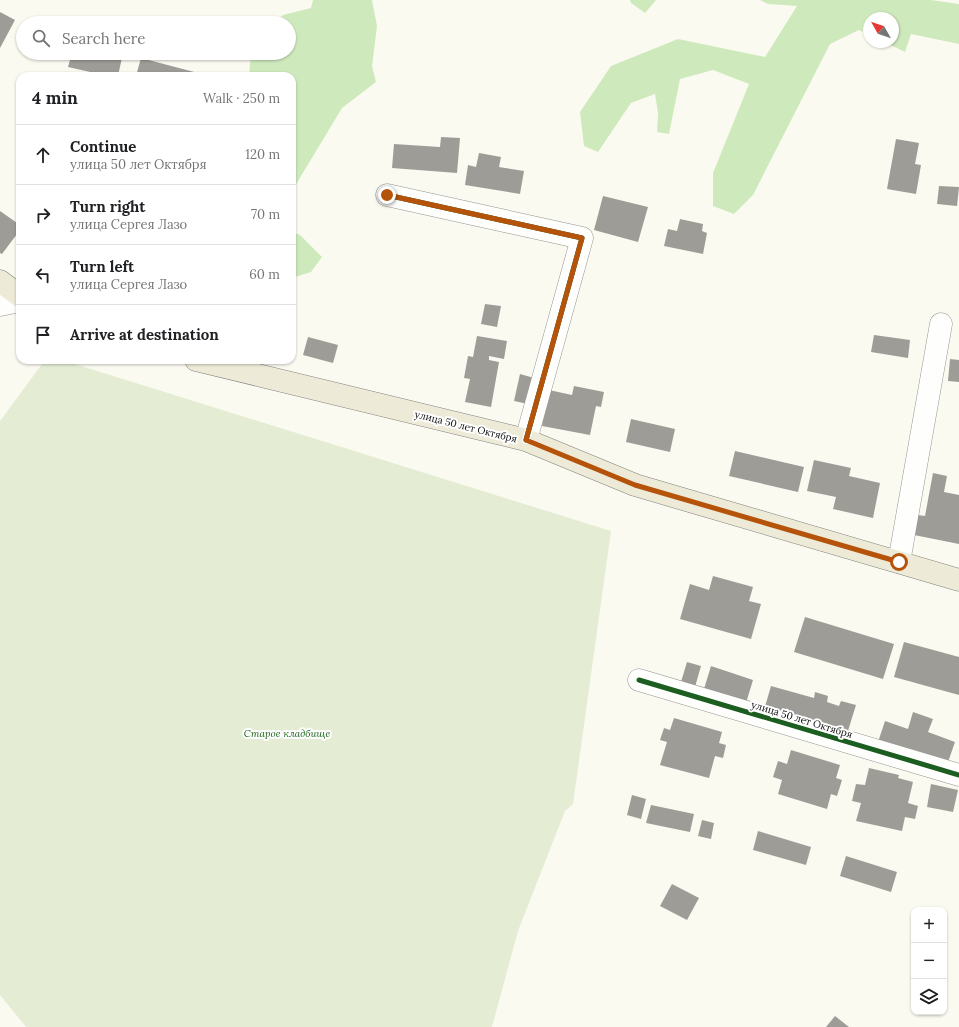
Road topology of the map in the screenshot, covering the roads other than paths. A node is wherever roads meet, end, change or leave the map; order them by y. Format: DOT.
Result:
graph roads {
  1 [pos="387,195"];
  2 [pos="0,281"];
  3 [pos="16,293"];
  4 [pos="16,303"];
  5 [pos="0,305"];
  6 [pos="941,324"];
  7 [pos="212,364"];
  8 [pos="526,440"];
  9 [pos="899,562"];
  10 [pos="959,580"];
  11 [pos="639,680"];
  12 [pos="959,775"];
  1 -- 8 [label="street"];
  2 -- 3 [label="main road"];
  4 -- 5 [label="street"];
  6 -- 9 [label="street"];
  7 -- 8 [label="main road, улица 50 лет Октября"];
  8 -- 9 [label="main road, улица 50 лет Октября"];
  9 -- 10 [label="main road, улица 50 лет Октября"];
  11 -- 12 [label="street, улица 50 лет Октября"];
}
